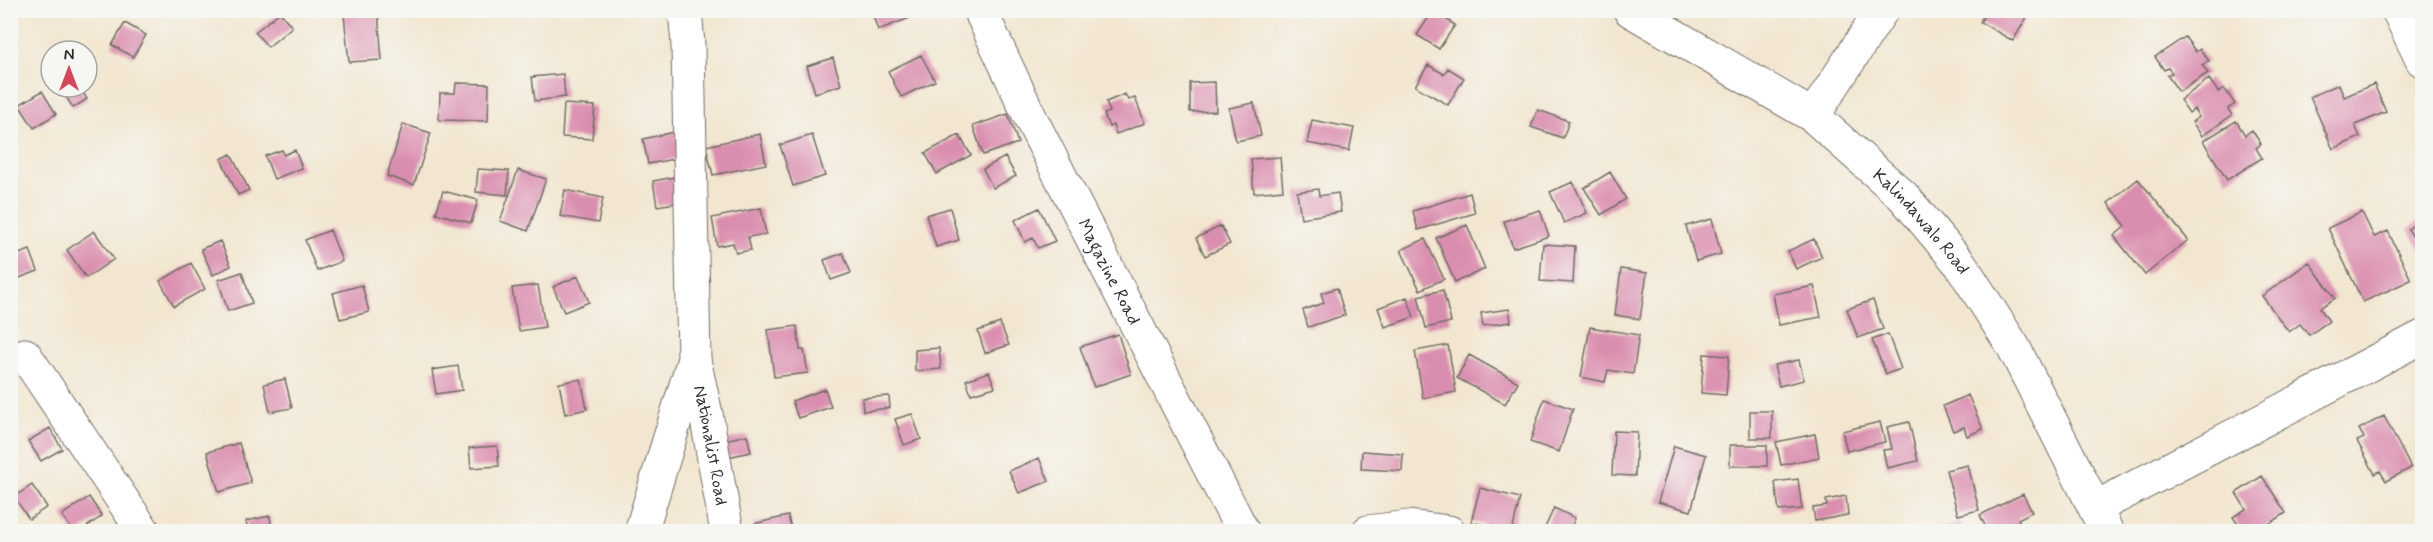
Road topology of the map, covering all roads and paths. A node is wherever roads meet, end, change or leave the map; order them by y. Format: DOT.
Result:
graph roads {
  1 [pos="685,10"];
  2 [pos="980,10"];
  3 [pos="1630,10"];
  4 [pos="1882,10"];
  5 [pos="2398,10"];
  6 [pos="2422,60"];
  7 [pos="1813,116"];
  8 [pos="2422,337"];
  9 [pos="25,355"];
  10 [pos="694,359"];
  11 [pos="2101,520"];
  12 [pos="144,531"];
  13 [pos="641,531"];
  14 [pos="727,531"];
  15 [pos="1243,531"];
  16 [pos="1368,531"];
  17 [pos="1449,531"];
  1 -- 10 [label="street"];
  2 -- 15 [label="street, Magazine Road"];
  3 -- 7 [label="street, Kalindawalo Road"];
  4 -- 7 [label="street"];
  5 -- 6 [label="street"];
  7 -- 11 [label="street, Kalindawalo Road"];
  8 -- 11 [label="street"];
  9 -- 12 [label="street"];
  10 -- 13 [label="street"];
  10 -- 14 [label="street, Nationalist Road"];
  16 -- 17 [label="street"];
}
